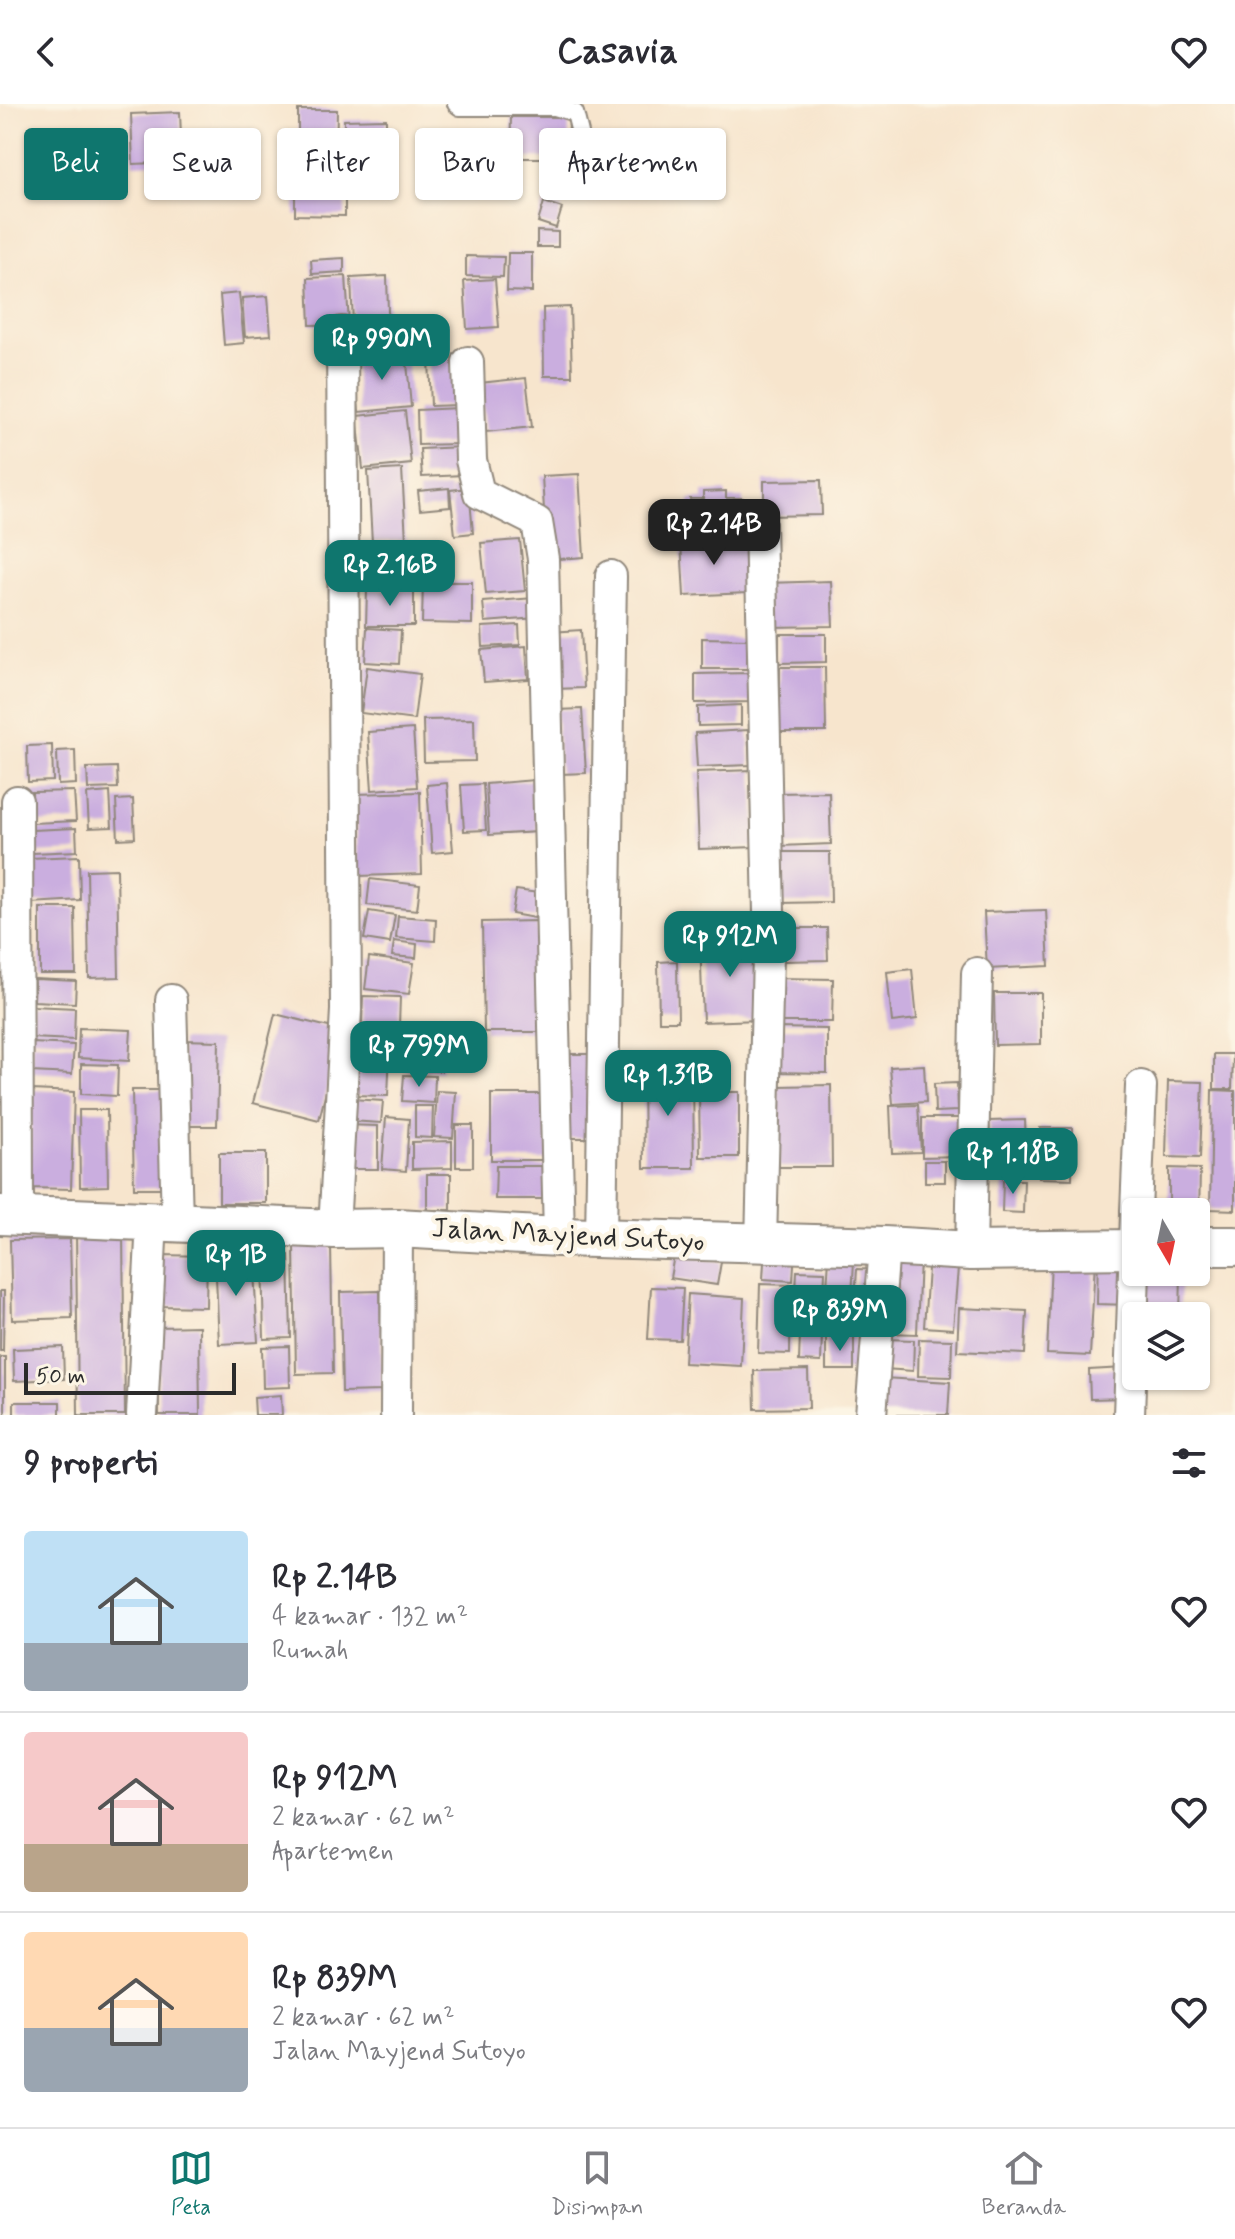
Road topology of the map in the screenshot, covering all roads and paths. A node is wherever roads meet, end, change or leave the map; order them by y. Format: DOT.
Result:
graph roads {
  1 [pos="456,104"];
  2 [pos="579,128"];
  3 [pos="342,332"];
  4 [pos="468,362"];
  5 [pos="760,524"];
  6 [pos="611,576"];
  7 [pos="17,801"];
  8 [pos="977,973"];
  9 [pos="171,1000"];
  10 [pos="1141,1086"];
  11 [pos="1137,1198"];
  12 [pos="9,1215"];
  13 [pos="164,1221"];
  14 [pos="397,1228"];
  15 [pos="334,1229"];
  16 [pos="1122,1233"];
  17 [pos="559,1237"];
  18 [pos="601,1239"];
  19 [pos="761,1244"];
  20 [pos="884,1246"];
  21 [pos="1210,1246"];
  22 [pos="1235,1246"];
  23 [pos="971,1251"];
  24 [pos="1134,1286"];
  25 [pos="142,1415"];
  26 [pos="396,1415"];
  27 [pos="871,1415"];
  28 [pos="1129,1415"];
  1 -- 2 [label="lane"];
  3 -- 15 [label="street"];
  4 -- 17 [label="street"];
  5 -- 19 [label="street"];
  6 -- 18 [label="street"];
  7 -- 12 [label="street"];
  8 -- 23 [label="street"];
  9 -- 13 [label="street"];
  10 -- 11 [label="street"];
  12 -- 13 [label="street, Jalan Mayjend Sutoyo"];
  13 -- 15 [label="street, Jalan Mayjend Sutoyo"];
  13 -- 25 [label="street"];
  14 -- 15 [label="street, Jalan Mayjend Sutoyo"];
  14 -- 17 [label="street, Jalan Mayjend Sutoyo"];
  14 -- 26 [label="street"];
  16 -- 23 [label="street, Jalan Mayjend Sutoyo"];
  17 -- 18 [label="street, Jalan Mayjend Sutoyo"];
  18 -- 19 [label="street, Jalan Mayjend Sutoyo"];
  19 -- 20 [label="street, Jalan Mayjend Sutoyo"];
  20 -- 23 [label="street, Jalan Mayjend Sutoyo"];
  20 -- 27 [label="street"];
  21 -- 22 [label="street"];
  24 -- 28 [label="street"];
}
